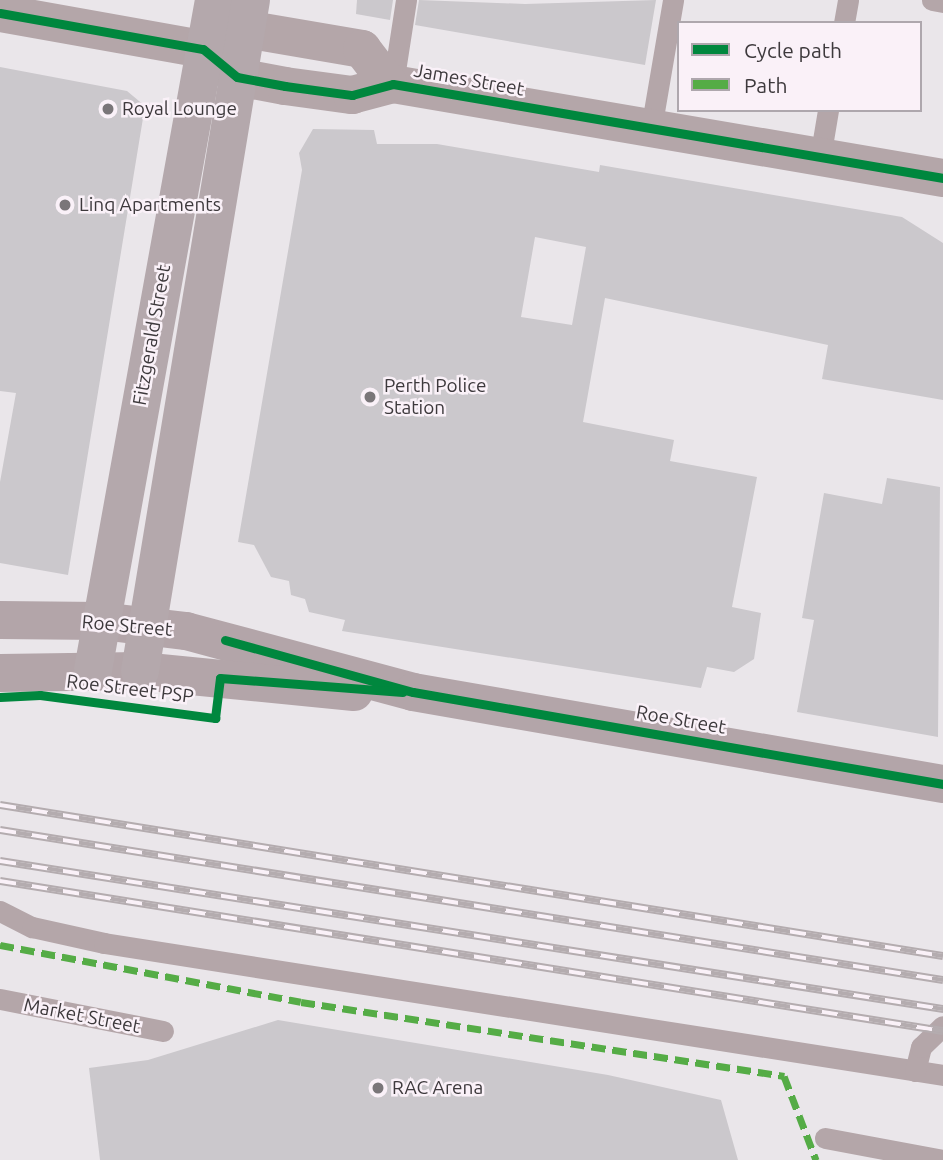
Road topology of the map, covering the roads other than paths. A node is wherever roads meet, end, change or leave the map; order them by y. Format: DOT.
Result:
graph roads {
  1 [pos="214,0"];
  2 [pos="407,0"];
  3 [pos="673,0"];
  4 [pos="848,0"];
  5 [pos="932,0"];
  6 [pos="943,2"];
  7 [pos="0,13"];
  8 [pos="248,15"];
  9 [pos="844,21"];
  10 [pos="203,49"];
  11 [pos="237,77"];
  12 [pos="390,84"];
  13 [pos="828,112"];
  14 [pos="651,129"];
  15 [pos="820,158"];
  16 [pos="943,178"];
  17 [pos="0,620"];
  18 [pos="102,621"];
  19 [pos="147,626"];
  20 [pos="93,670"];
  21 [pos="140,671"];
  22 [pos="0,673"];
  23 [pos="413,692"];
  24 [pos="943,785"];
  25 [pos="0,912"];
  26 [pos="0,999"];
  27 [pos="943,1026"];
  28 [pos="163,1031"];
  29 [pos="915,1070"];
  30 [pos="943,1075"];
  31 [pos="825,1138"];
  32 [pos="936,1154"];
  1 -- 10 [label="main road, Fitzgerald Street"];
  2 -- 12 [label="lane"];
  3 -- 14 [label="lane"];
  4 -- 9 [label="lane"];
  5 -- 6 [label="lane"];
  7 -- 10 [label="street"];
  8 -- 10 [label="street"];
  8 -- 11 [label="main road"];
  8 -- 12 [label="street, James Street"];
  10 -- 11 [label="street"];
  10 -- 18 [label="main road, Fitzgerald Street"];
  11 -- 12 [label="street, James Street"];
  11 -- 19 [label="main road"];
  12 -- 14 [label="street, James Street"];
  13 -- 15 [label="lane"];
  14 -- 15 [label="street, James Street"];
  15 -- 16 [label="street, James Street"];
  17 -- 18 [label="main road, Roe Street"];
  18 -- 19 [label="main road, Roe Street"];
  18 -- 20 [label="main road, Fitzgerald Street"];
  19 -- 21 [label="main road"];
  19 -- 23 [label="main road, Roe Street"];
  20 -- 21 [label="main road, Roe Street"];
  20 -- 22 [label="main road, Roe Street"];
  21 -- 23 [label="main road, Roe Street"];
  23 -- 24 [label="main road, Roe Street"];
  25 -- 29 [label="lane"];
  26 -- 28 [label="lane, Market Street"];
  27 -- 29 [label="lane"];
  29 -- 30 [label="lane"];
  31 -- 32 [label="lane"];
}
